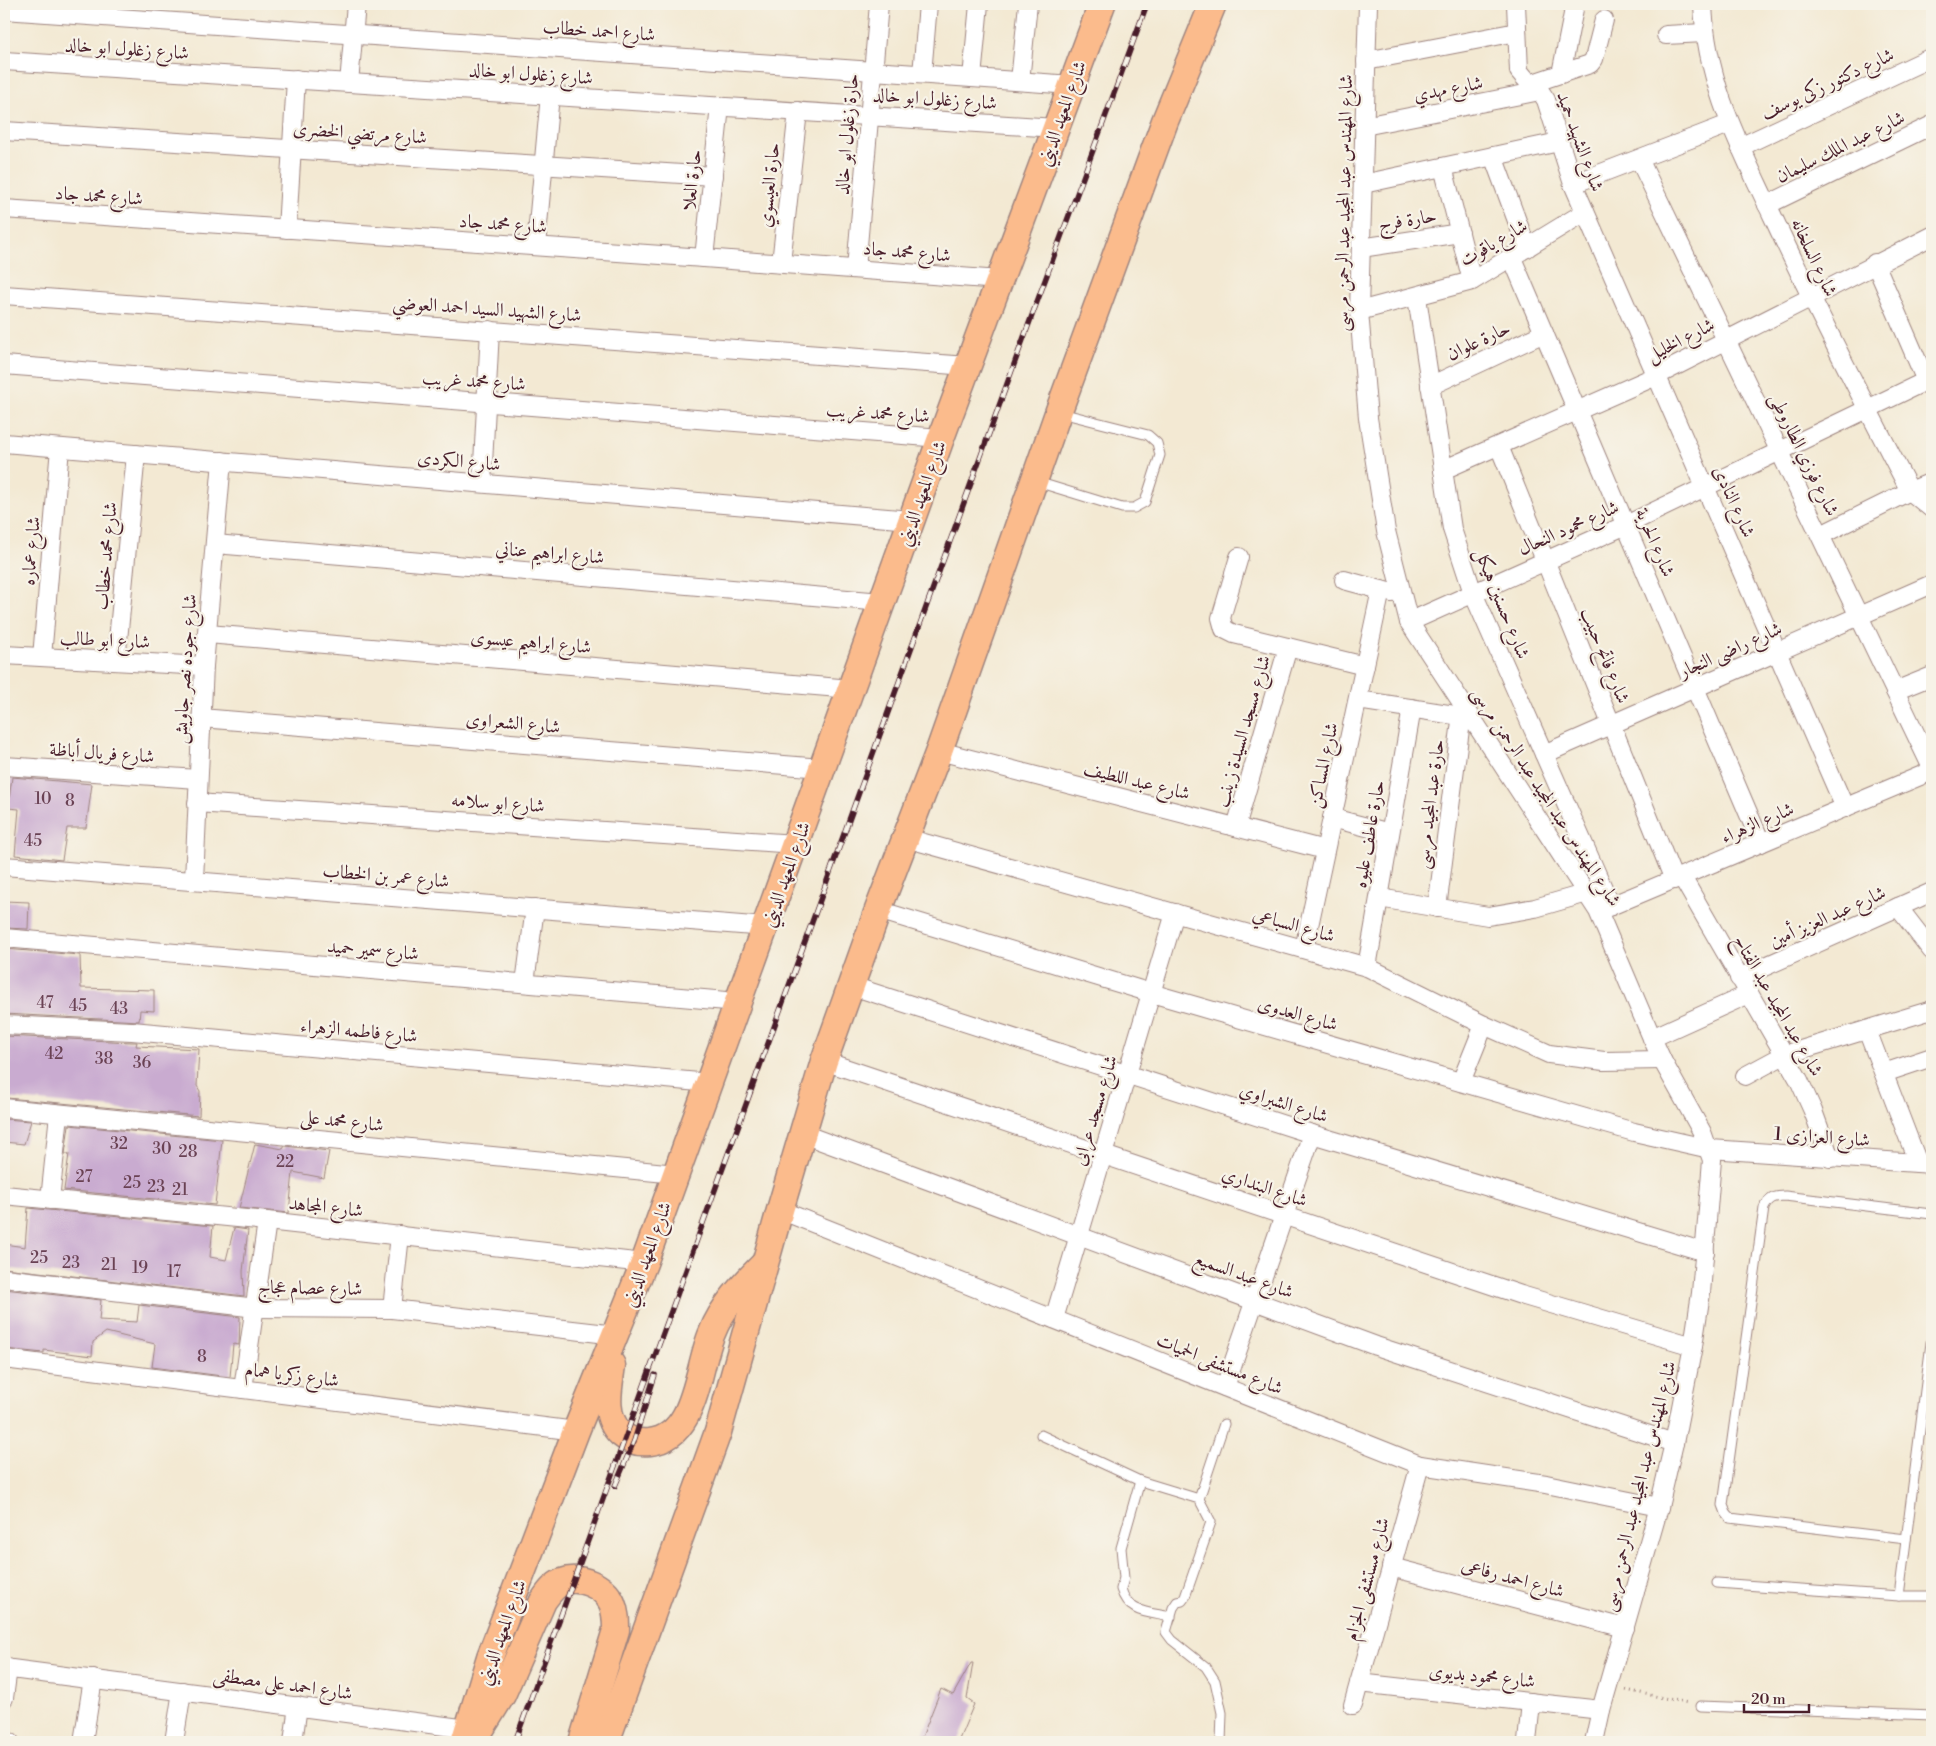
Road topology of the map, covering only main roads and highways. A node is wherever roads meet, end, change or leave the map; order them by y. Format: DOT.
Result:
graph roads {
  1 [pos="1102,4"];
  2 [pos="1213,4"];
  3 [pos="765,1263"];
  4 [pos="616,1335"];
  5 [pos="468,1738"];
  6 [pos="582,1742"];
  7 [pos="606,1742"];
  1 -- 4 [label="main road, شارع المعهد الديني"];
  2 -- 3 [label="main road"];
  3 -- 4 [label="main road"];
  3 -- 7 [label="main road"];
  4 -- 5 [label="main road, شارع المعهد الديني"];
  5 -- 6 [label="main road"];
}
